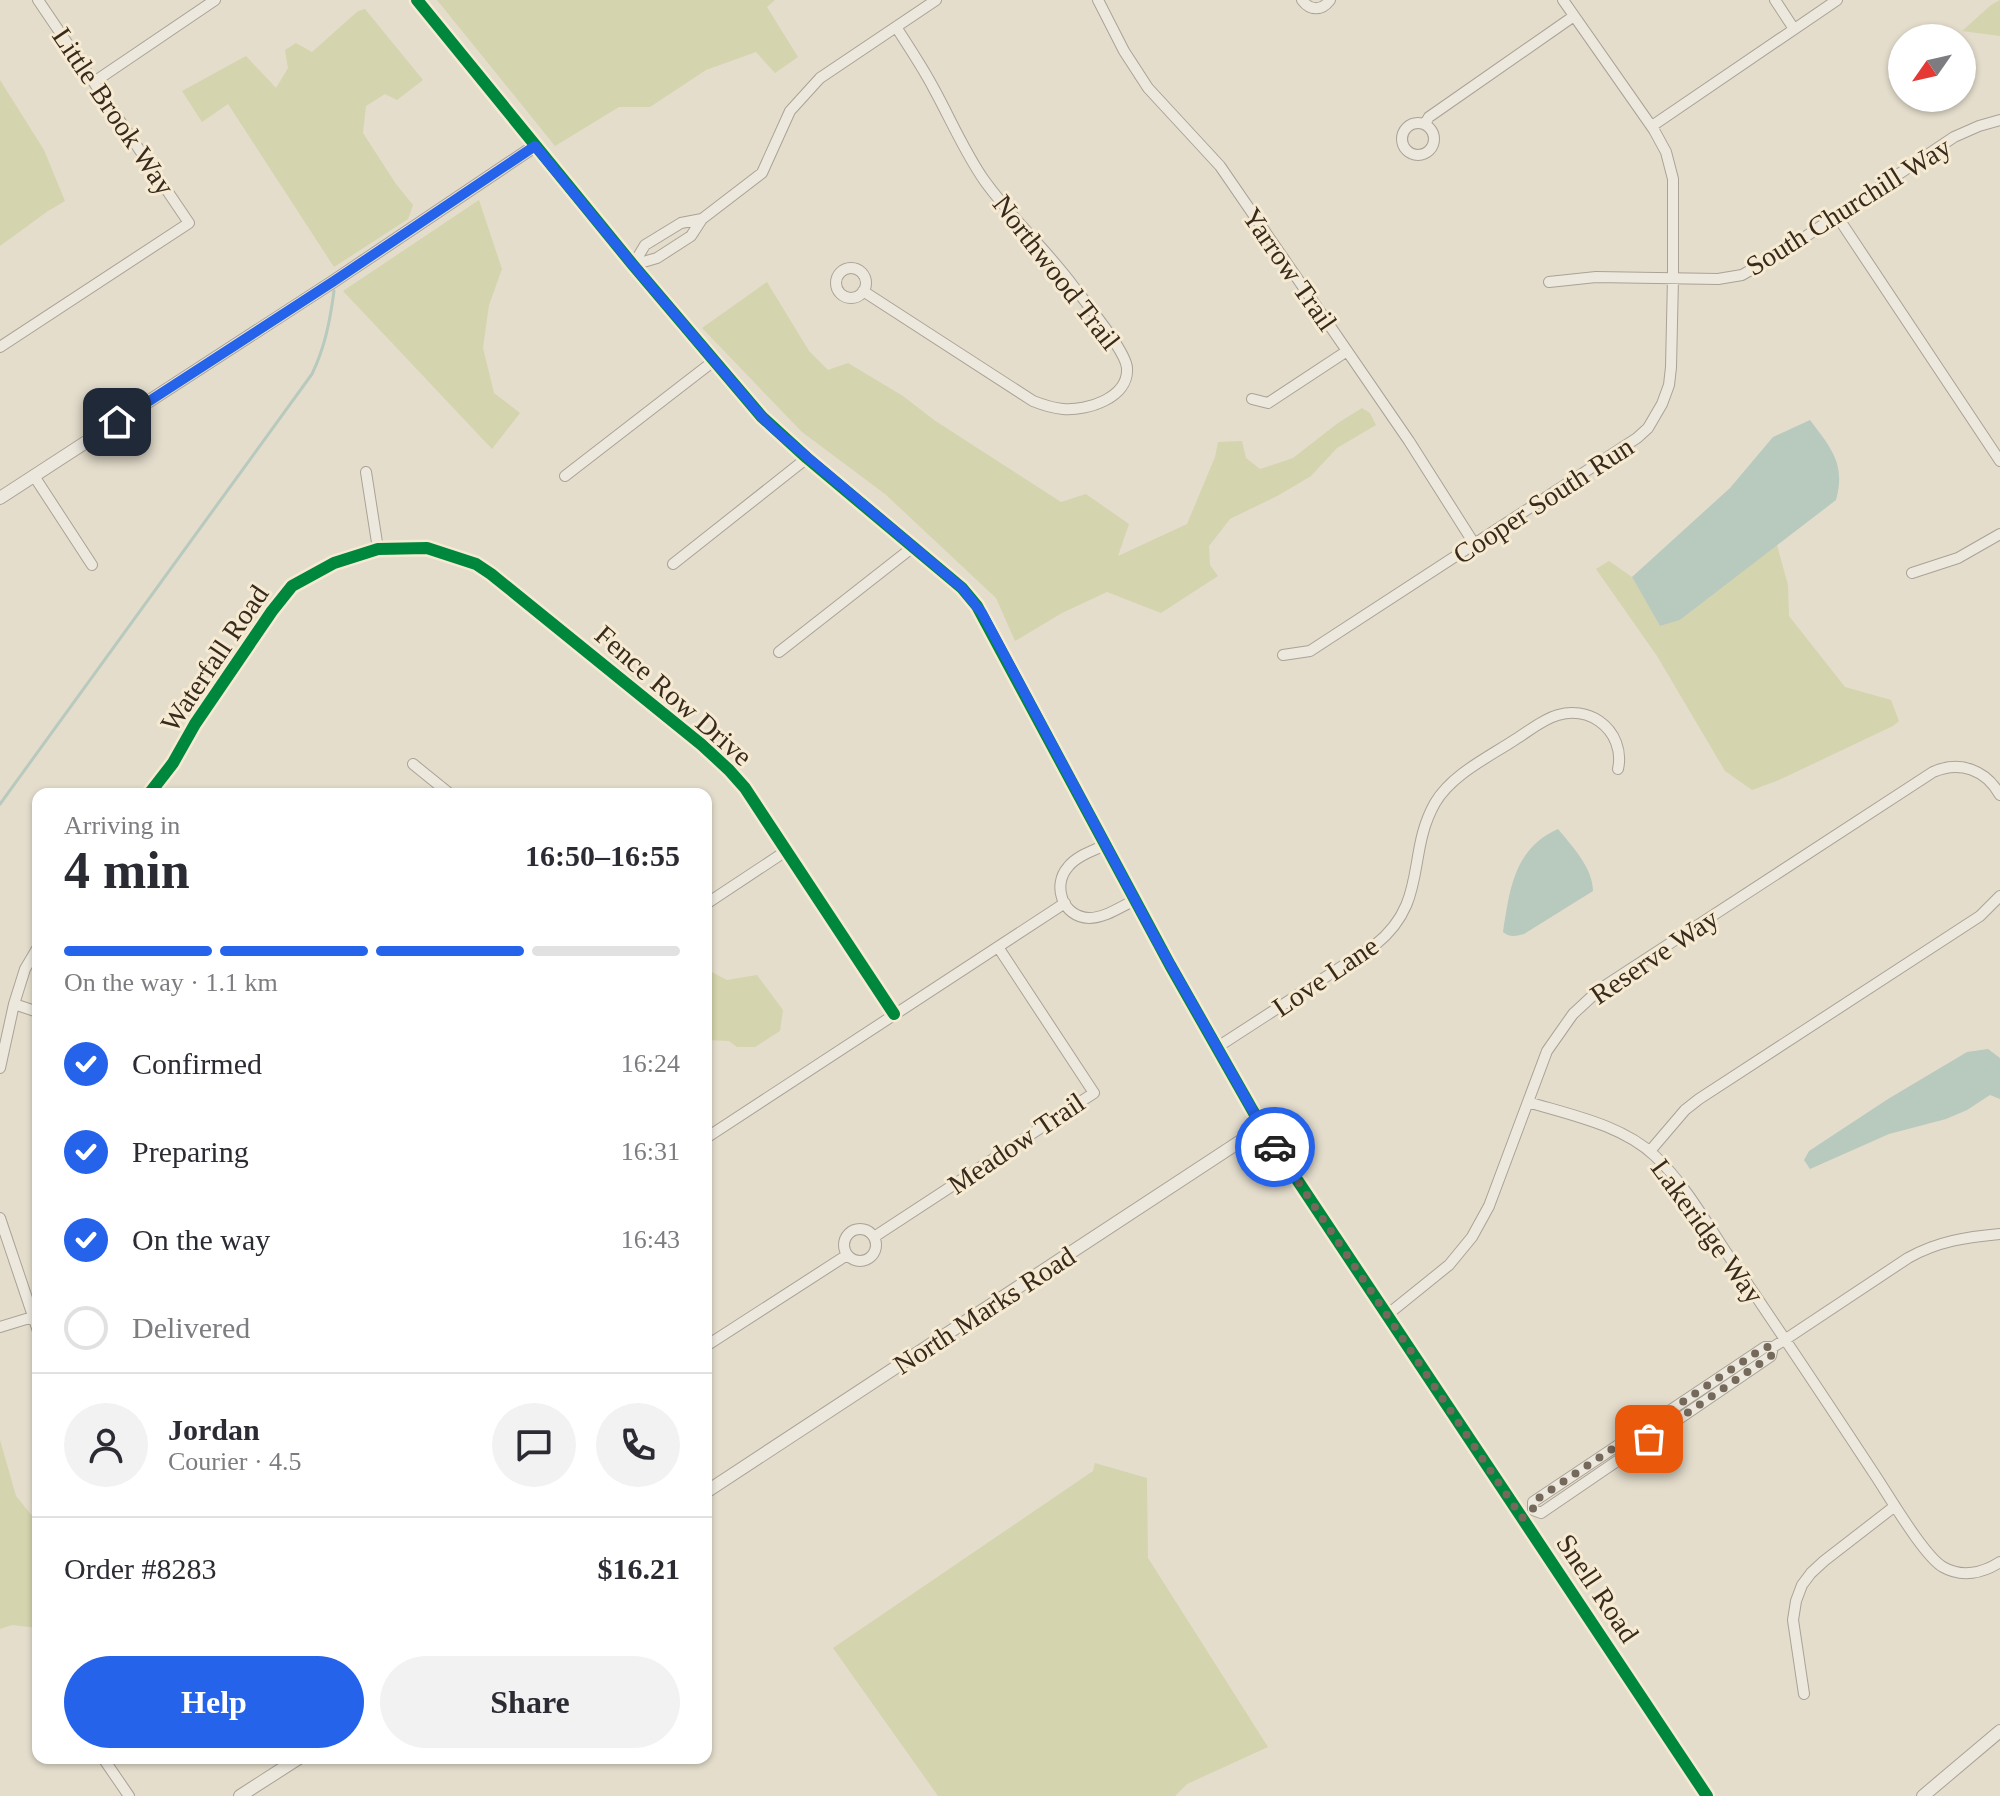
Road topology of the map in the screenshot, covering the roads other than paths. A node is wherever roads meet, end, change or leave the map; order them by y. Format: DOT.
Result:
graph roads {
  1 [pos="38,0"];
  2 [pos="215,0"];
  3 [pos="417,0"];
  4 [pos="936,0"];
  5 [pos="1098,0"];
  6 [pos="1302,0"];
  7 [pos="1330,0"];
  8 [pos="1563,0"];
  9 [pos="1775,0"];
  10 [pos="1837,0"];
  11 [pos="1574,16"];
  12 [pos="896,27"];
  13 [pos="1794,29"];
  14 [pos="94,82"];
  15 [pos="2000,120"];
  16 [pos="1425,124"];
  17 [pos="1652,126"];
  18 [pos="535,146"];
  19 [pos="1837,216"];
  20 [pos="702,219"];
  21 [pos="633,265"];
  22 [pos="1673,278"];
  23 [pos="1549,282"];
  24 [pos="863,291"];
  25 [pos="0,347"];
  26 [pos="1347,351"];
  27 [pos="715,360"];
  28 [pos="1252,399"];
  29 [pos="807,458"];
  30 [pos="2000,461"];
  31 [pos="366,472"];
  32 [pos="34,476"];
  33 [pos="565,476"];
  34 [pos="0,498"];
  35 [pos="2000,534"];
  36 [pos="1475,545"];
  37 [pos="913,547"];
  38 [pos="378,549"];
  39 [pos="673,564"];
  40 [pos="92,565"];
  41 [pos="1912,573"];
  42 [pos="779,652"];
  43 [pos="1283,655"];
  44 [pos="413,764"];
  45 [pos="1618,769"];
  46 [pos="154,788"];
  47 [pos="443,788"];
  48 [pos="2000,795"];
  49 [pos="1105,845"];
  50 [pos="786,851"];
  51 [pos="2000,896"];
  52 [pos="712,900"];
  53 [pos="1135,900"];
  54 [pos="1065,903"];
  55 [pos="998,947"];
  56 [pos="32,957"];
  57 [pos="14,1004"];
  58 [pos="32,1010"];
  59 [pos="894,1014"];
  60 [pos="1216,1048"];
  61 [pos="0,1068"];
  62 [pos="1528,1102"];
  63 [pos="1262,1127"];
  64 [pos="712,1134"];
  65 [pos="1650,1151"];
  66 [pos="0,1218"];
  67 [pos="2000,1234"];
  68 [pos="874,1237"];
  69 [pos="847,1255"];
  70 [pos="32,1306"];
  71 [pos="1387,1315"];
  72 [pos="32,1318"];
  73 [pos="0,1327"];
  74 [pos="1786,1339"];
  75 [pos="712,1342"];
  76 [pos="712,1488"];
  77 [pos="1895,1506"];
  78 [pos="1528,1514"];
  79 [pos="2000,1562"];
  80 [pos="1804,1694"];
  81 [pos="2000,1731"];
  82 [pos="107,1764"];
  83 [pos="290,1764"];
  84 [pos="129,1796"];
  85 [pos="240,1796"];
  86 [pos="1707,1796"];
  87 [pos="1923,1796"];
  1 -- 14 [label="street, Little Brook Way"];
  2 -- 14 [label="street"];
  3 -- 18 [label="street"];
  4 -- 12 [label="street"];
  5 -- 26 [label="street, Yarrow Trail"];
  6 -- 7 [label="street"];
  8 -- 11 [label="street, Cooper South Run"];
  9 -- 13 [label="street"];
  10 -- 13 [label="street"];
  11 -- 16 [label="street"];
  11 -- 17 [label="street, Cooper South Run"];
  12 -- 20 [label="street"];
  12 -- 24 [label="street, Northwood Trail"];
  13 -- 17 [label="street"];
  14 -- 25 [label="street, Little Brook Way"];
  15 -- 19 [label="street, South Churchill Way"];
  17 -- 22 [label="street, Cooper South Run"];
  18 -- 21 [label="street"];
  18 -- 32 [label="street"];
  19 -- 22 [label="street, South Churchill Way"];
  19 -- 30 [label="street"];
  20 -- 21 [label="street"];
  20 -- 21 [label="street"];
  21 -- 27 [label="street"];
  22 -- 23 [label="street, South Churchill Way"];
  22 -- 36 [label="street, Cooper South Run"];
  26 -- 28 [label="street"];
  26 -- 36 [label="street, Yarrow Trail"];
  27 -- 29 [label="street"];
  27 -- 33 [label="street"];
  29 -- 37 [label="street"];
  29 -- 39 [label="street"];
  31 -- 38 [label="street"];
  32 -- 34 [label="street"];
  32 -- 40 [label="street"];
  35 -- 41 [label="street"];
  36 -- 43 [label="street, Cooper South Run"];
  37 -- 42 [label="street"];
  37 -- 49 [label="street"];
  38 -- 46 [label="street, Waterfall Road"];
  38 -- 50 [label="street, Fence Row Drive"];
  44 -- 47 [label="street"];
  45 -- 60 [label="street, Love Lane"];
  48 -- 62 [label="street, Reserve Way"];
  49 -- 53 [label="street"];
  49 -- 54 [label="street"];
  50 -- 52 [label="street"];
  50 -- 59 [label="street, Fence Row Drive"];
  51 -- 65 [label="street"];
  53 -- 54 [label="street"];
  53 -- 60 [label="street, Snell Road"];
  54 -- 55 [label="street"];
  55 -- 59 [label="street"];
  55 -- 68 [label="street, Meadow Trail"];
  56 -- 57 [label="street"];
  57 -- 58 [label="street"];
  57 -- 61 [label="street"];
  59 -- 64 [label="street"];
  60 -- 63 [label="street, Snell Road"];
  62 -- 65 [label="street, Lakeridge Way"];
  62 -- 71 [label="street, Reserve Way"];
  63 -- 71 [label="street, Snell Road"];
  63 -- 76 [label="street, North Marks Road"];
  65 -- 74 [label="street, Lakeridge Way"];
  66 -- 70 [label="street"];
  67 -- 74 [label="street"];
  68 -- 69 [label="street, Meadow Trail"];
  68 -- 69 [label="street, Meadow Trail"];
  69 -- 75 [label="street, Meadow Trail"];
  71 -- 78 [label="street, Snell Road"];
  72 -- 73 [label="street"];
  74 -- 77 [label="street, Lakeridge Way"];
  74 -- 78 [label="street"];
  77 -- 79 [label="street, Lakeridge Way"];
  77 -- 80 [label="street"];
  78 -- 86 [label="street, Snell Road"];
  81 -- 87 [label="street"];
  82 -- 84 [label="street"];
  83 -- 85 [label="street"];
}
